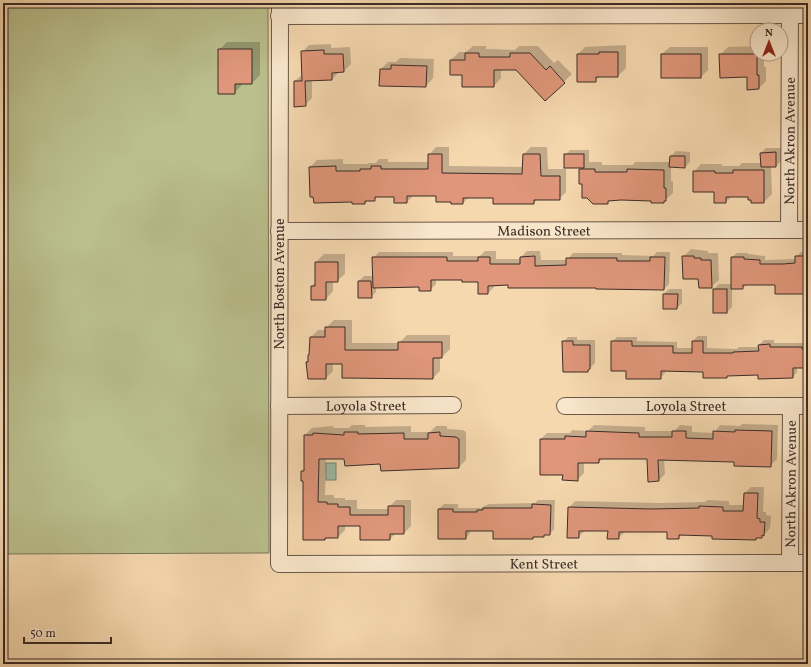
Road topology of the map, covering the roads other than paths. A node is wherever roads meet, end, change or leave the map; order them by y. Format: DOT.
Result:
graph roads {
  1 [pos="790,9"];
  2 [pos="280,10"];
  3 [pos="808,15"];
  4 [pos="789,230"];
  5 [pos="808,230"];
  6 [pos="279,231"];
  7 [pos="453,405"];
  8 [pos="279,406"];
  9 [pos="565,406"];
  10 [pos="790,406"];
  11 [pos="808,406"];
  12 [pos="790,563"];
  13 [pos="808,563"];
  14 [pos="279,564"];
  1 -- 2 [label="street"];
  1 -- 3 [label="street"];
  1 -- 4 [label="street, North Akron Avenue"];
  2 -- 6 [label="street, North Boston Avenue"];
  4 -- 5 [label="street, Madison Street"];
  4 -- 6 [label="street, Madison Street"];
  6 -- 8 [label="street, North Boston Avenue"];
  7 -- 8 [label="street, Loyola Street"];
  8 -- 14 [label="street, North Boston Avenue"];
  9 -- 10 [label="street, Loyola Street"];
  10 -- 11 [label="street, Loyola Street"];
  10 -- 12 [label="street, North Akron Avenue"];
  12 -- 13 [label="street, Kent Street"];
  12 -- 14 [label="street, Kent Street"];
}
